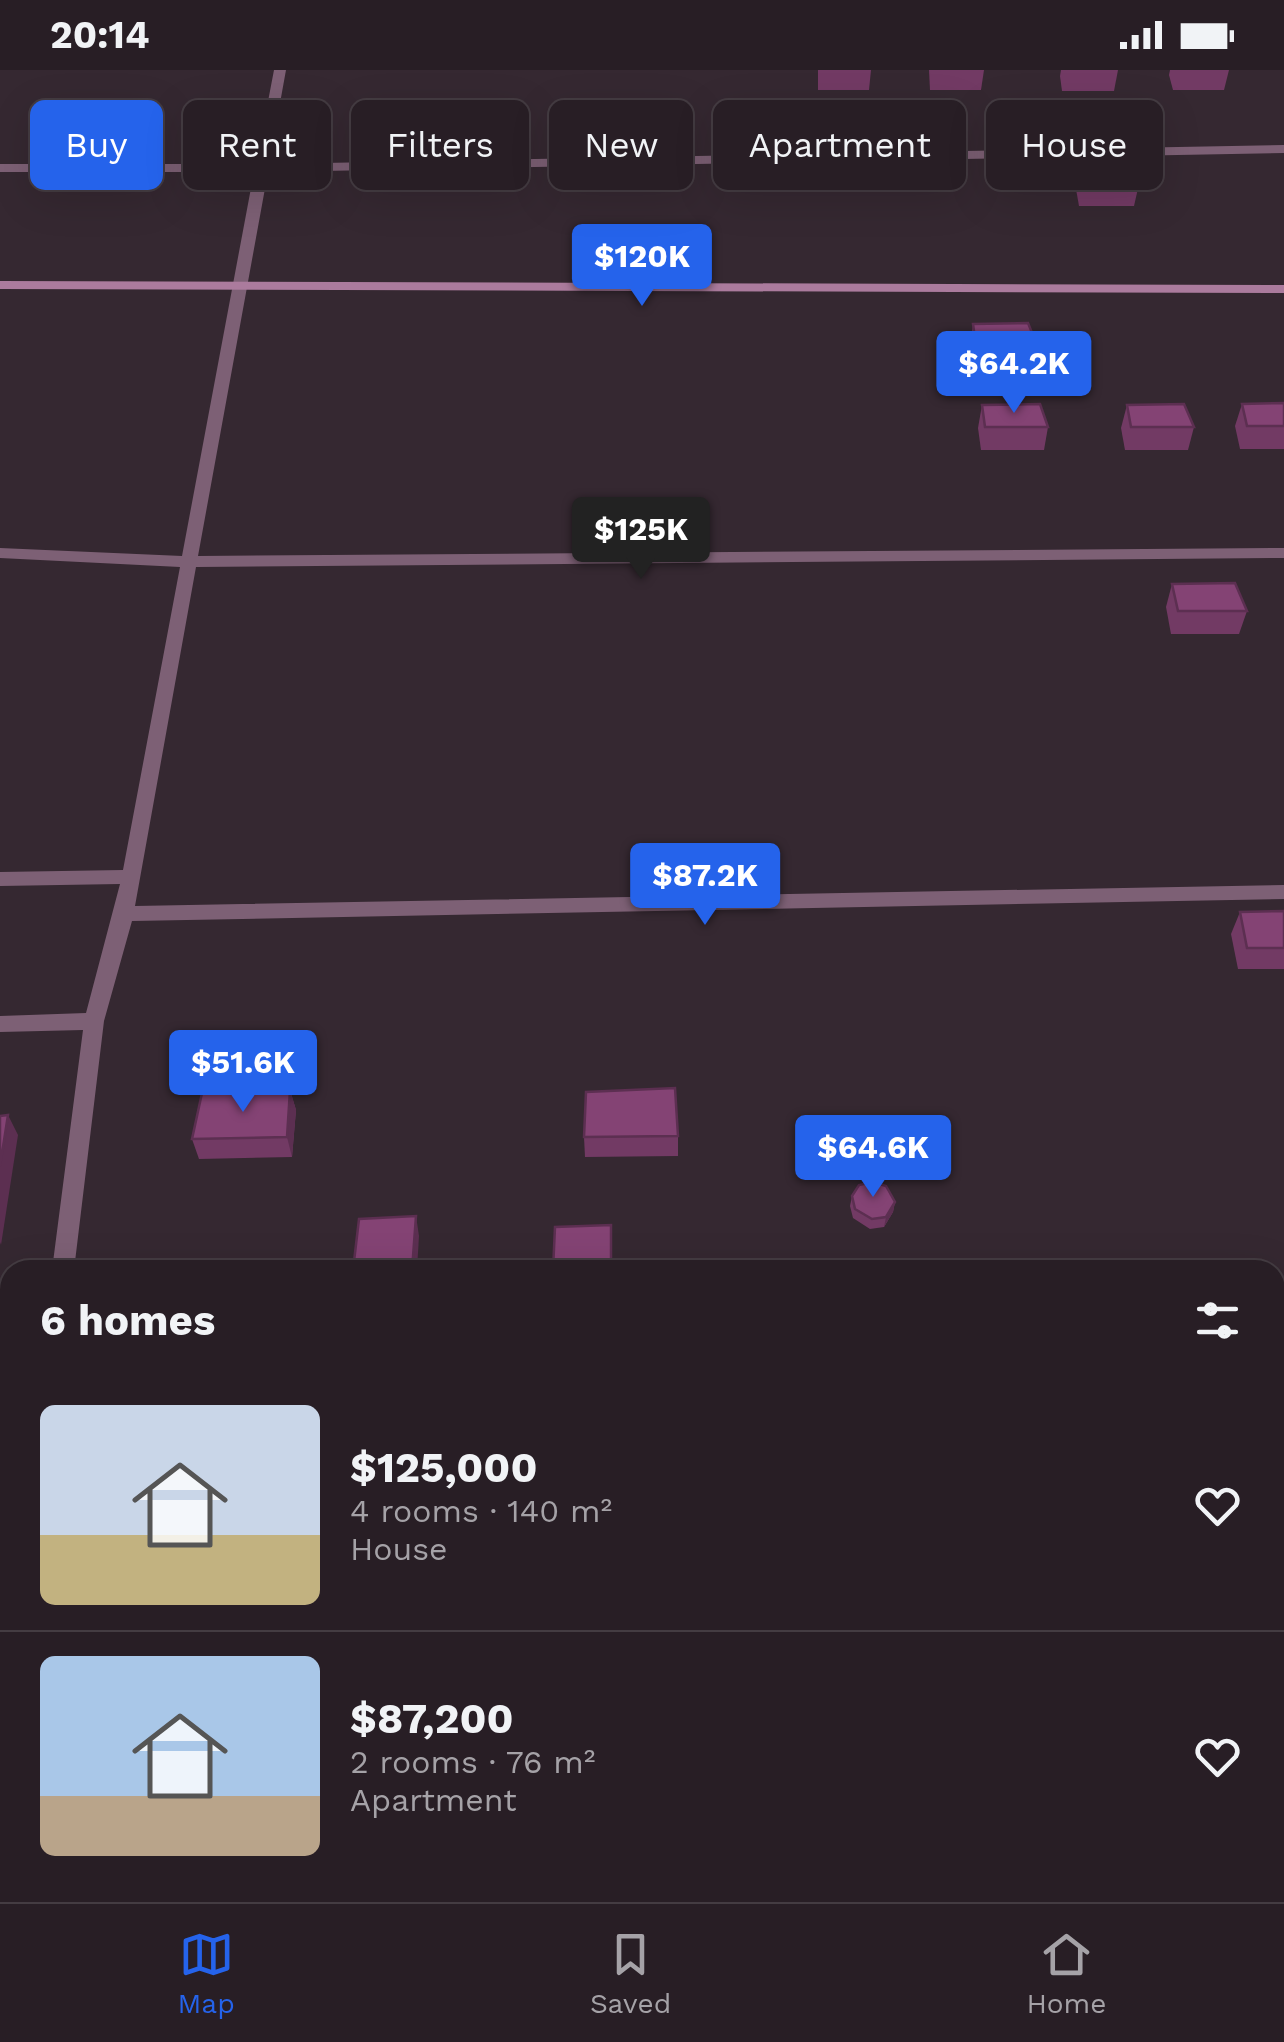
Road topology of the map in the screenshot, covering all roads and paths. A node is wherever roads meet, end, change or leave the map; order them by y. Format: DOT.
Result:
graph roads {
  1 [pos="280,70"];
  2 [pos="274,100"];
  3 [pos="1284,149"];
  4 [pos="331,167"];
  5 [pos="0,168"];
  6 [pos="183,168"];
  7 [pos="258,190"];
  8 [pos="0,285"];
  9 [pos="241,286"];
  10 [pos="1284,289"];
  11 [pos="0,553"];
  12 [pos="1284,553"];
  13 [pos="190,562"];
  14 [pos="131,877"];
  15 [pos="0,878"];
  16 [pos="1284,892"];
  17 [pos="124,914"];
  18 [pos="94,1021"];
  19 [pos="0,1024"];
  20 [pos="65,1260"];
  1 -- 2 [label="street"];
  3 -- 4 [label="street"];
  5 -- 6 [label="street"];
  7 -- 9 [label="street"];
  8 -- 9 [label="street"];
  9 -- 10 [label="street"];
  9 -- 13 [label="street"];
  11 -- 13 [label="street"];
  12 -- 13 [label="street"];
  13 -- 14 [label="street"];
  14 -- 15 [label="street"];
  14 -- 17 [label="street"];
  16 -- 17 [label="street"];
  17 -- 18 [label="street"];
  18 -- 19 [label="street"];
  18 -- 20 [label="street"];
}
